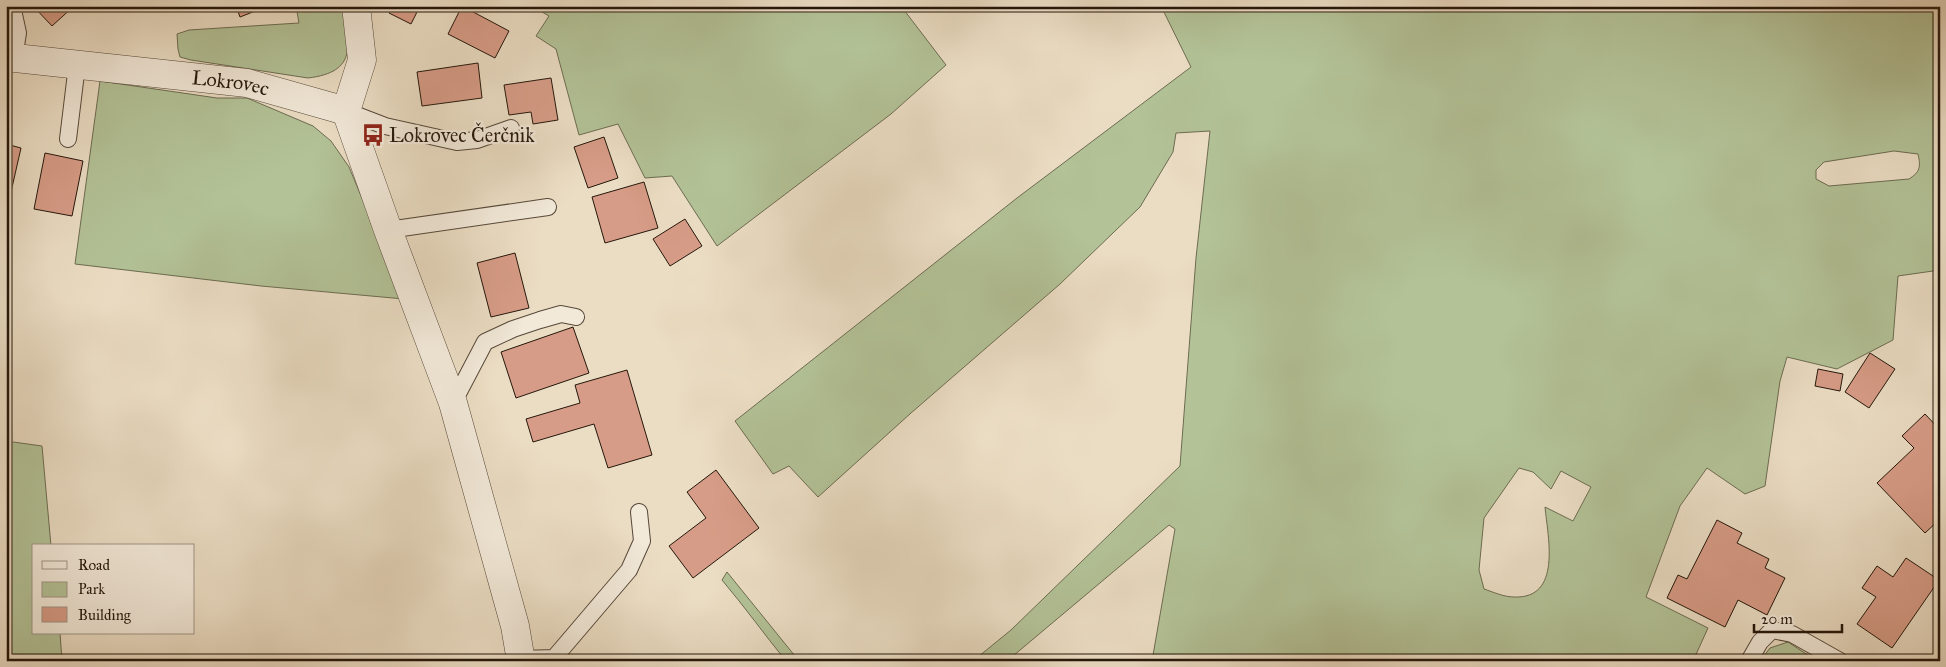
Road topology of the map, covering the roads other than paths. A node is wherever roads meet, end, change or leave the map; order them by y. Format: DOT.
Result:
graph roads {
  1 [pos="7,6"];
  2 [pos="356,6"];
  3 [pos="10,57"];
  4 [pos="77,65"];
  5 [pos="346,111"];
  6 [pos="511,128"];
  7 [pos="68,139"];
  8 [pos="548,207"];
  9 [pos="388,230"];
  10 [pos="576,317"];
  11 [pos="453,403"];
  12 [pos="639,512"];
  13 [pos="557,659"];
  14 [pos="521,660"];
  15 [pos="1749,661"];
  16 [pos="1840,661"];
  1 -- 3 [label="lane"];
  2 -- 5 [label="street"];
  3 -- 4 [label="street, Lokrovec"];
  4 -- 5 [label="street, Lokrovec"];
  4 -- 7 [label="lane"];
  5 -- 6 [label="lane"];
  5 -- 9 [label="street"];
  8 -- 9 [label="lane"];
  9 -- 11 [label="street"];
  10 -- 11 [label="lane"];
  11 -- 14 [label="street"];
  12 -- 13 [label="lane"];
  13 -- 14 [label="lane"];
  15 -- 16 [label="lane"];
}
